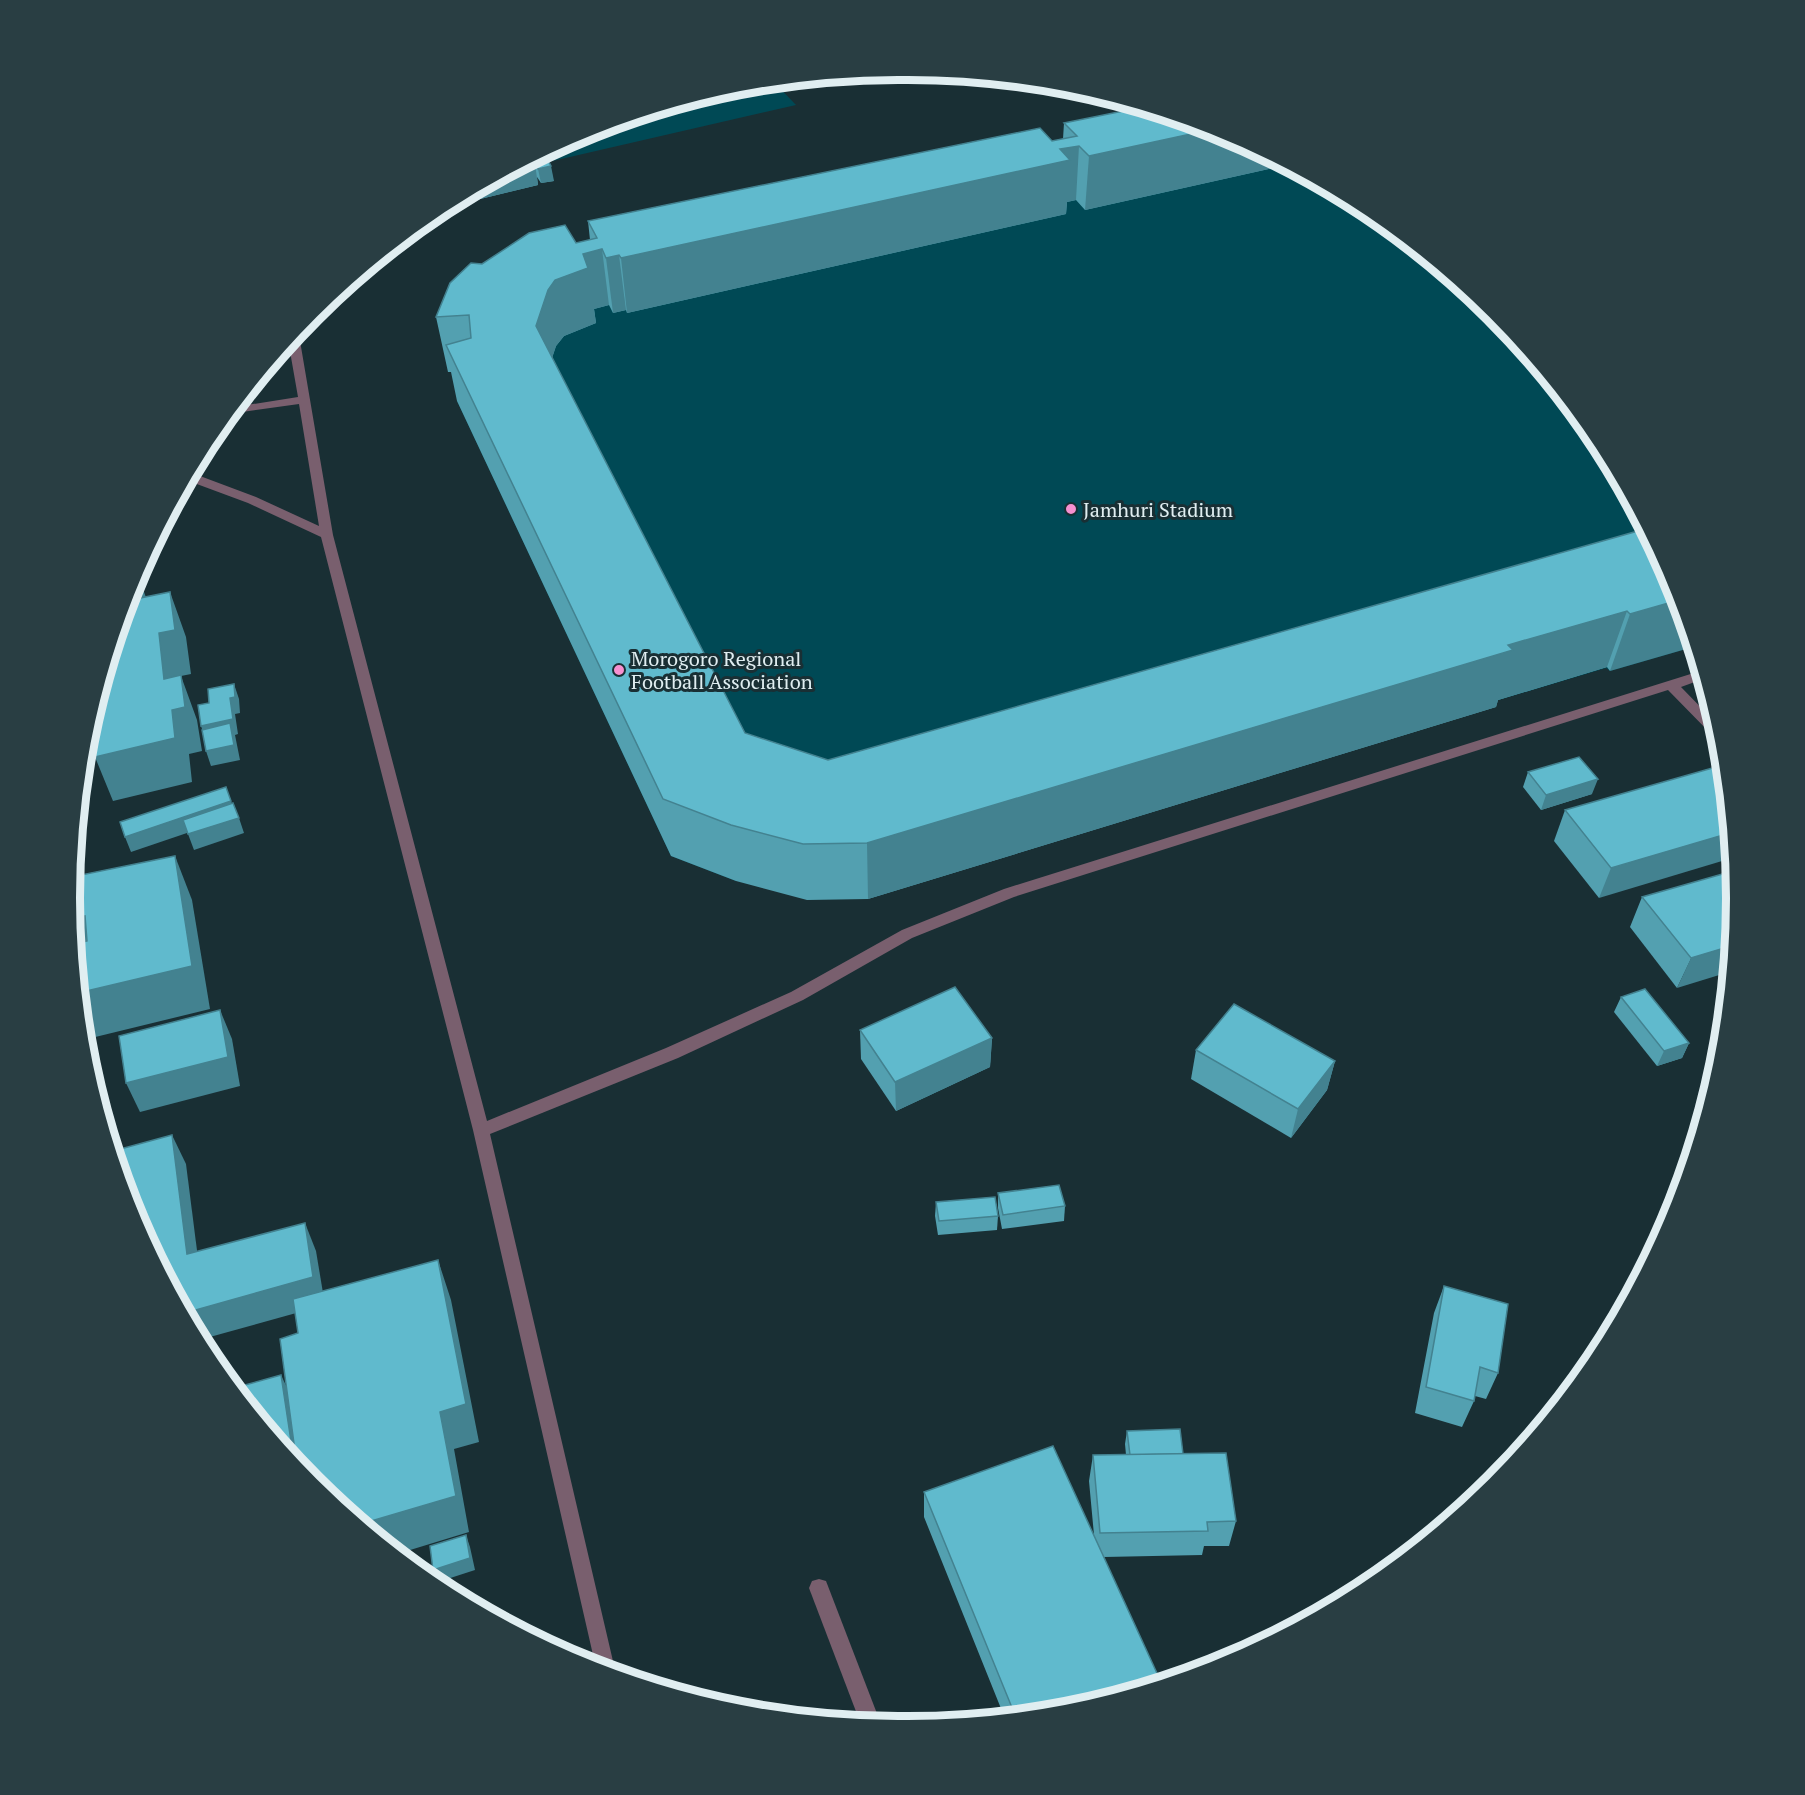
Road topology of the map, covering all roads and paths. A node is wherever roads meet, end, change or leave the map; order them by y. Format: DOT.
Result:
graph roads {
  1 [pos="294,345"];
  2 [pos="304,400"];
  3 [pos="242,409"];
  4 [pos="195,479"];
  5 [pos="327,535"];
  6 [pos="1695,677"];
  7 [pos="1671,685"];
  8 [pos="1706,721"];
  9 [pos="481,1130"];
  10 [pos="819,1588"];
  11 [pos="605,1661"];
  12 [pos="868,1715"];
  1 -- 2 [label="street"];
  2 -- 3 [label="street"];
  2 -- 5 [label="street"];
  4 -- 5 [label="street"];
  5 -- 9 [label="street"];
  6 -- 7 [label="street"];
  7 -- 8 [label="street"];
  7 -- 9 [label="street"];
  9 -- 11 [label="street"];
  10 -- 12 [label="street"];
}
